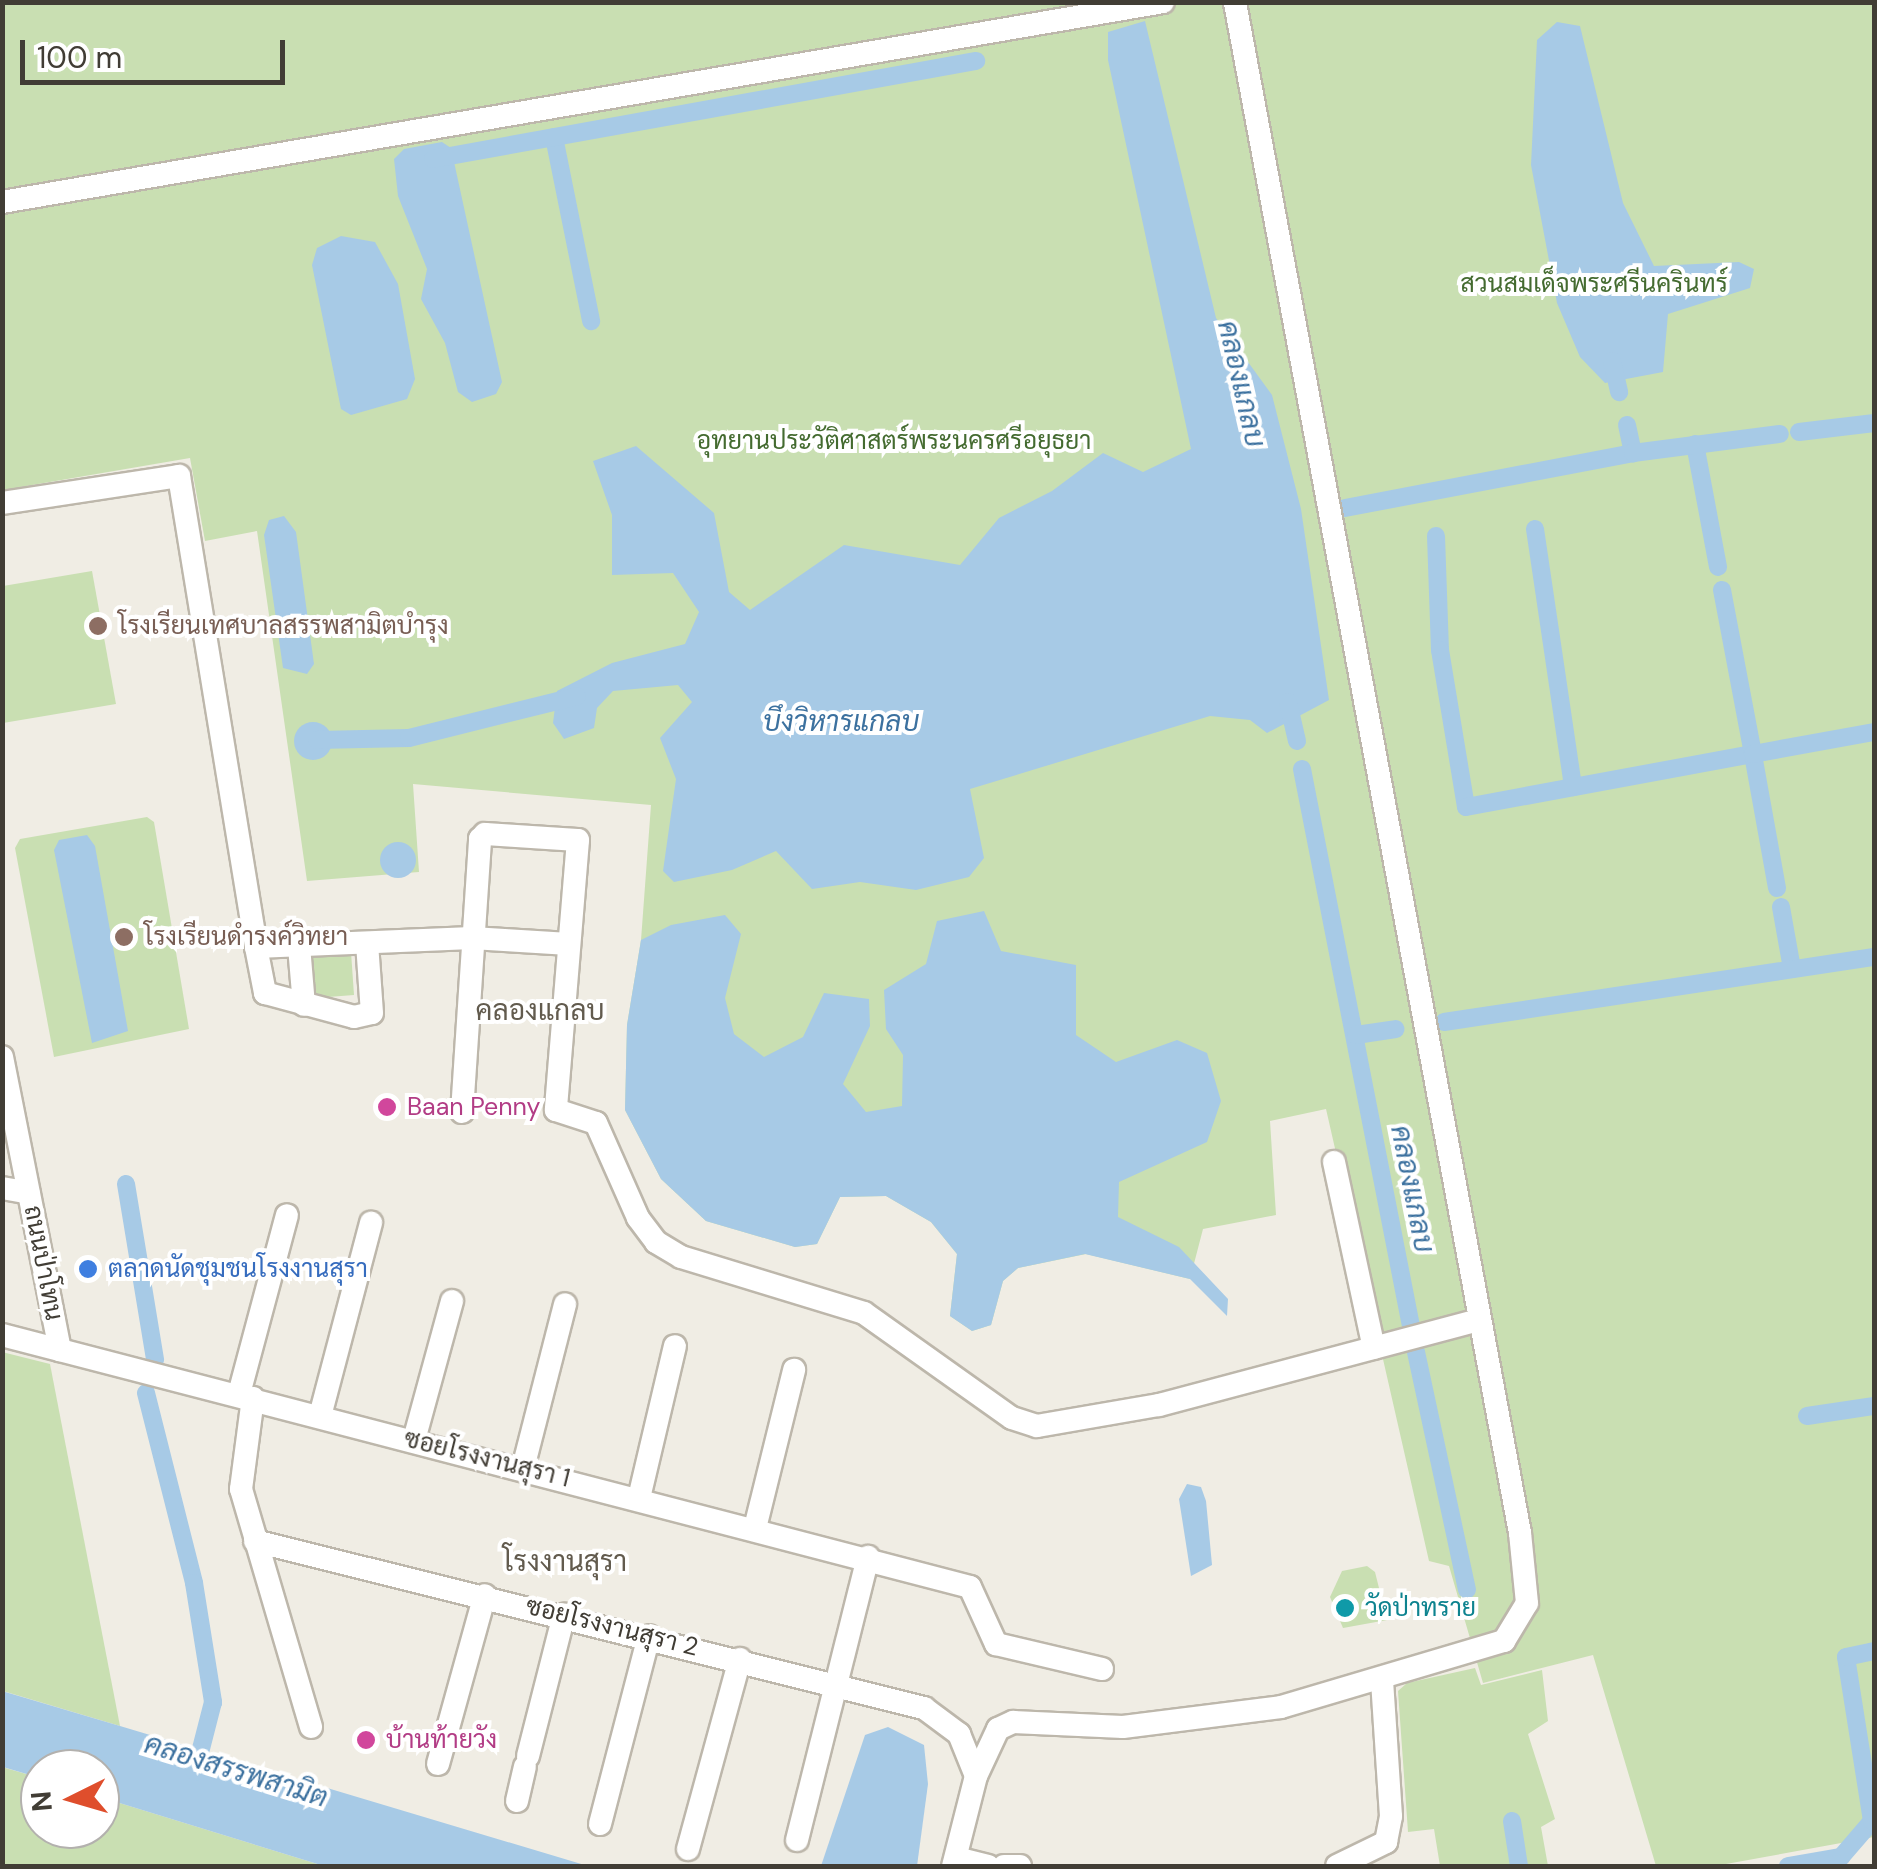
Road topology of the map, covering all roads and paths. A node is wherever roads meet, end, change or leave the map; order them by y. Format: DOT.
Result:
graph roads {
  1 [pos="1163,2"];
  2 [pos="1235,2"];
  3 [pos="2,202"];
  4 [pos="2,503"];
  5 [pos="472,938"];
  6 [pos="366,943"];
  7 [pos="569,944"];
  8 [pos="299,946"];
  9 [pos="256,948"];
  10 [pos="304,1005"];
  11 [pos="2,1058"];
  12 [pos="462,1112"];
  13 [pos="1334,1162"];
  14 [pos="2,1188"];
  15 [pos="29,1194"];
  16 [pos="287,1215"];
  17 [pos="372,1222"];
  18 [pos="452,1301"];
  19 [pos="565,1304"];
  20 [pos="1479,1320"];
  21 [pos="2,1336"];
  22 [pos="674,1346"];
  23 [pos="1374,1348"];
  24 [pos="60,1350"];
  25 [pos="794,1370"];
  26 [pos="246,1396"];
  27 [pos="320,1416"];
  28 [pos="414,1440"];
  29 [pos="523,1468"];
  30 [pos="639,1498"];
  31 [pos="754,1528"];
  32 [pos="255,1541"];
  33 [pos="868,1557"];
  34 [pos="485,1595"];
  35 [pos="564,1615"];
  36 [pos="648,1636"];
  37 [pos="740,1658"];
  38 [pos="1102,1669"];
  39 [pos="1382,1681"];
  40 [pos="837,1682"];
  41 [pos="311,1727"];
  42 [pos="438,1764"];
  43 [pos="976,1776"];
  44 [pos="517,1800"];
  45 [pos="600,1824"];
  46 [pos="797,1840"];
  47 [pos="688,1849"];
  48 [pos="954,1862"];
  49 [pos="988,1866"];
  50 [pos="1004,1866"];
  51 [pos="1020,1866"];
  52 [pos="1337,1866"];
  1 -- 3 [label="street"];
  2 -- 20 [label="street"];
  4 -- 9 [label="street"];
  5 -- 6 [label="street"];
  5 -- 7 [label="street"];
  5 -- 7 [label="street"];
  5 -- 12 [label="street"];
  6 -- 8 [label="street"];
  6 -- 10 [label="street"];
  7 -- 23 [label="street"];
  8 -- 9 [label="street"];
  8 -- 10 [label="street"];
  9 -- 10 [label="street"];
  11 -- 15 [label="street, ถนนป่าโทน"];
  13 -- 23 [label="street"];
  14 -- 15 [label="street"];
  15 -- 24 [label="street, ถนนป่าโทน"];
  16 -- 26 [label="street"];
  17 -- 27 [label="street"];
  18 -- 28 [label="street"];
  19 -- 29 [label="street"];
  20 -- 23 [label="street"];
  20 -- 39 [label="street"];
  21 -- 24 [label="street, ซอยโรงงานสุรา 1"];
  22 -- 30 [label="street"];
  24 -- 26 [label="street, ซอยโรงงานสุรา 1"];
  25 -- 31 [label="street"];
  26 -- 27 [label="street, ซอยโรงงานสุรา 1"];
  26 -- 32 [label="street"];
  27 -- 28 [label="street, ซอยโรงงานสุรา 1"];
  28 -- 29 [label="street, ซอยโรงงานสุรา 1"];
  29 -- 30 [label="street, ซอยโรงงานสุรา 1"];
  30 -- 31 [label="street, ซอยโรงงานสุรา 1"];
  31 -- 33 [label="street, ซอยโรงงานสุรา 1"];
  32 -- 34 [label="street, ซอยโรงงานสุรา 2"];
  32 -- 41 [label="street"];
  33 -- 38 [label="street, ซอยโรงงานสุรา 1"];
  33 -- 40 [label="street"];
  34 -- 35 [label="street, ซอยโรงงานสุรา 2"];
  34 -- 42 [label="street"];
  35 -- 36 [label="street, ซอยโรงงานสุรา 2"];
  35 -- 44 [label="street"];
  36 -- 37 [label="street, ซอยโรงงานสุรา 2"];
  36 -- 45 [label="street"];
  37 -- 40 [label="street, ซอยโรงงานสุรา 2"];
  37 -- 47 [label="street"];
  39 -- 43 [label="street"];
  39 -- 52 [label="street"];
  40 -- 43 [label="street, ซอยโรงงานสุรา 2"];
  40 -- 46 [label="street"];
  43 -- 48 [label="street"];
  48 -- 49 [label="street"];
  50 -- 51 [label="street"];
}
